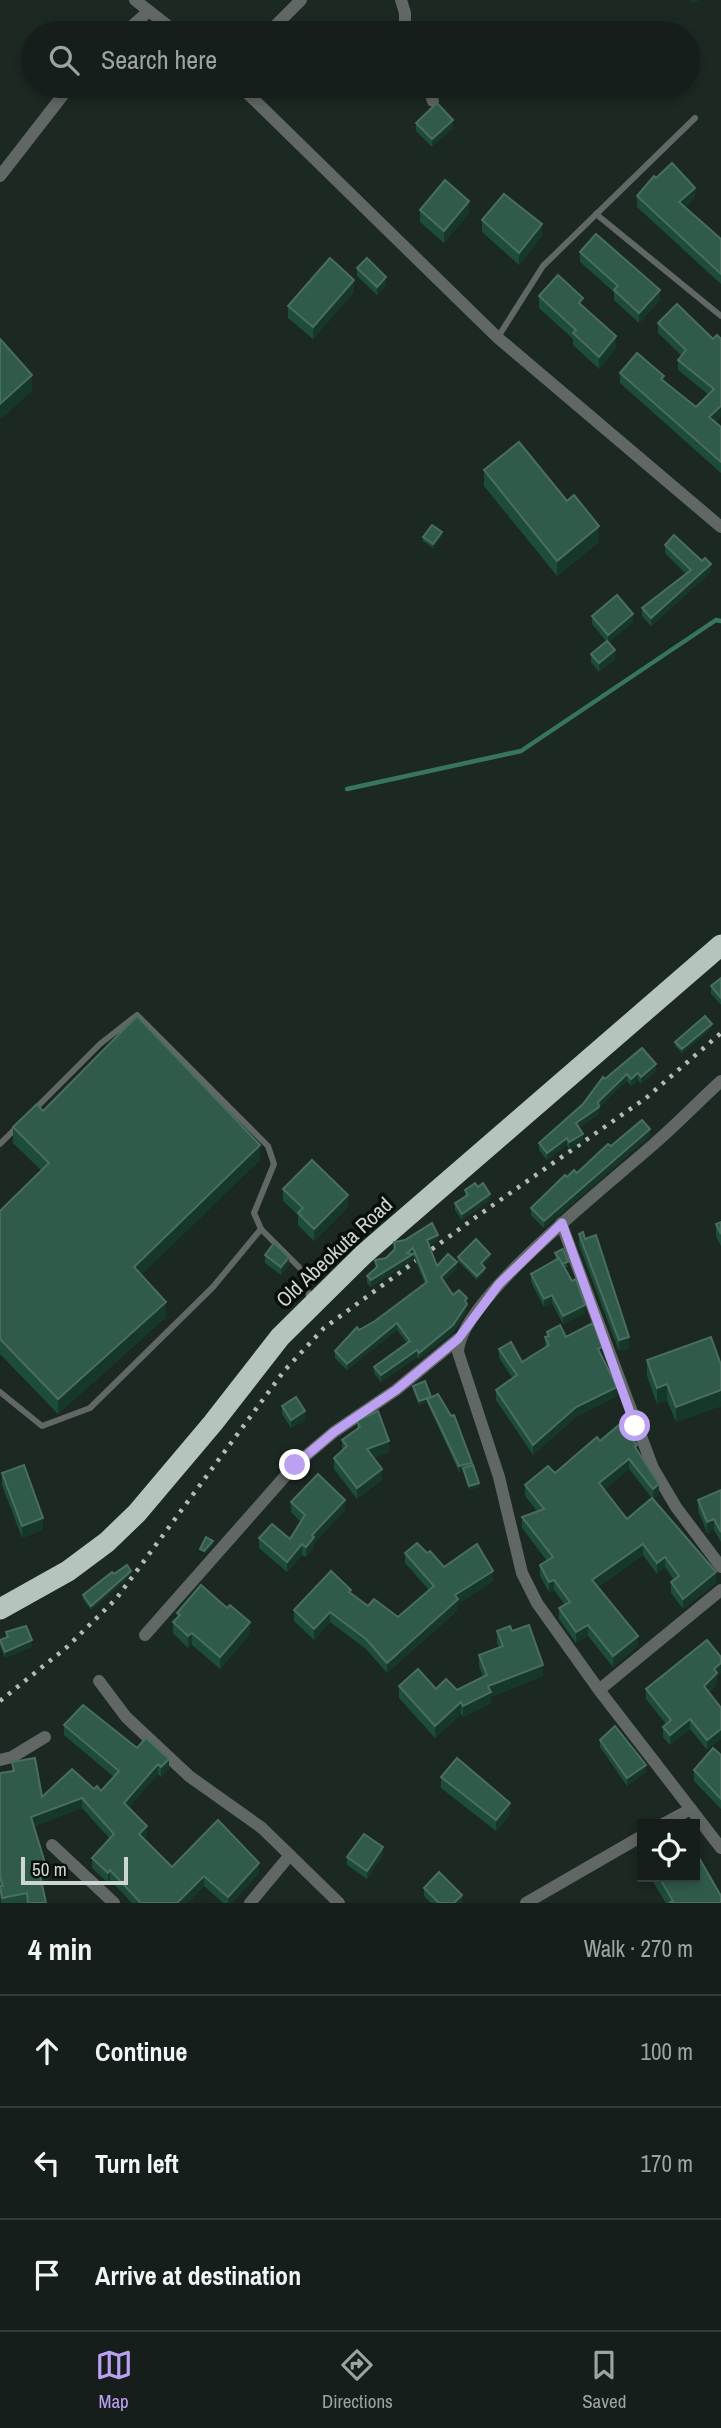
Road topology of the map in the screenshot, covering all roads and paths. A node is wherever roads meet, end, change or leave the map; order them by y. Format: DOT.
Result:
graph roads {
  1 [pos="135,0"];
  2 [pos="301,0"];
  3 [pos="401,0"];
  4 [pos="149,11"];
  5 [pos="138,21"];
  6 [pos="162,21"];
  7 [pos="280,21"];
  8 [pos="405,21"];
  9 [pos="61,98"];
  10 [pos="252,98"];
  11 [pos="432,98"];
  12 [pos="433,101"];
  13 [pos="695,118"];
  14 [pos="0,176"];
  15 [pos="596,214"];
  16 [pos="721,316"];
  17 [pos="498,338"];
  18 [pos="721,527"];
  19 [pos="721,945"];
  20 [pos="721,1081"];
  21 [pos="31,1112"];
  22 [pos="22,1122"];
  23 [pos="0,1144"];
  24 [pos="562,1223"];
  25 [pos="261,1229"];
  26 [pos="312,1305"];
  27 [pos="458,1339"];
  28 [pos="0,1392"];
  29 [pos="721,1567"];
  30 [pos="721,1590"];
  31 [pos="0,1609"];
  32 [pos="145,1635"];
  33 [pos="99,1681"];
  34 [pos="599,1690"];
  35 [pos="44,1737"];
  36 [pos="0,1759"];
  37 [pos="691,1809"];
  38 [pos="672,1819"];
  39 [pos="637,1839"];
  40 [pos="52,1845"];
  41 [pos="721,1848"];
  42 [pos="290,1854"];
  43 [pos="114,1903"];
  44 [pos="250,1903"];
  45 [pos="339,1903"];
  46 [pos="526,1903"];
  1 -- 4 [label="street"];
  2 -- 7 [label="street"];
  3 -- 8 [label="street"];
  4 -- 5 [label="street"];
  4 -- 6 [label="street"];
  9 -- 14 [label="street"];
  10 -- 17 [label="street"];
  11 -- 12 [label="street"];
  13 -- 15 [label="lane"];
  15 -- 16 [label="lane"];
  15 -- 17 [label="lane"];
  17 -- 18 [label="street"];
  19 -- 26 [label="highway, Old Abeokuta Road"];
  20 -- 24 [label="street"];
  21 -- 25 [label="lane"];
  22 -- 23 [label="lane"];
  24 -- 27 [label="street"];
  24 -- 29 [label="street"];
  25 -- 26 [label="lane"];
  25 -- 28 [label="lane"];
  26 -- 31 [label="highway, Old Abeokuta Road"];
  27 -- 32 [label="street"];
  27 -- 34 [label="street"];
  30 -- 34 [label="street"];
  33 -- 42 [label="street"];
  34 -- 37 [label="street"];
  35 -- 36 [label="street"];
  37 -- 38 [label="street"];
  37 -- 41 [label="street"];
  39 -- 46 [label="street"];
  40 -- 43 [label="street"];
  42 -- 44 [label="street"];
  42 -- 45 [label="street"];
}
